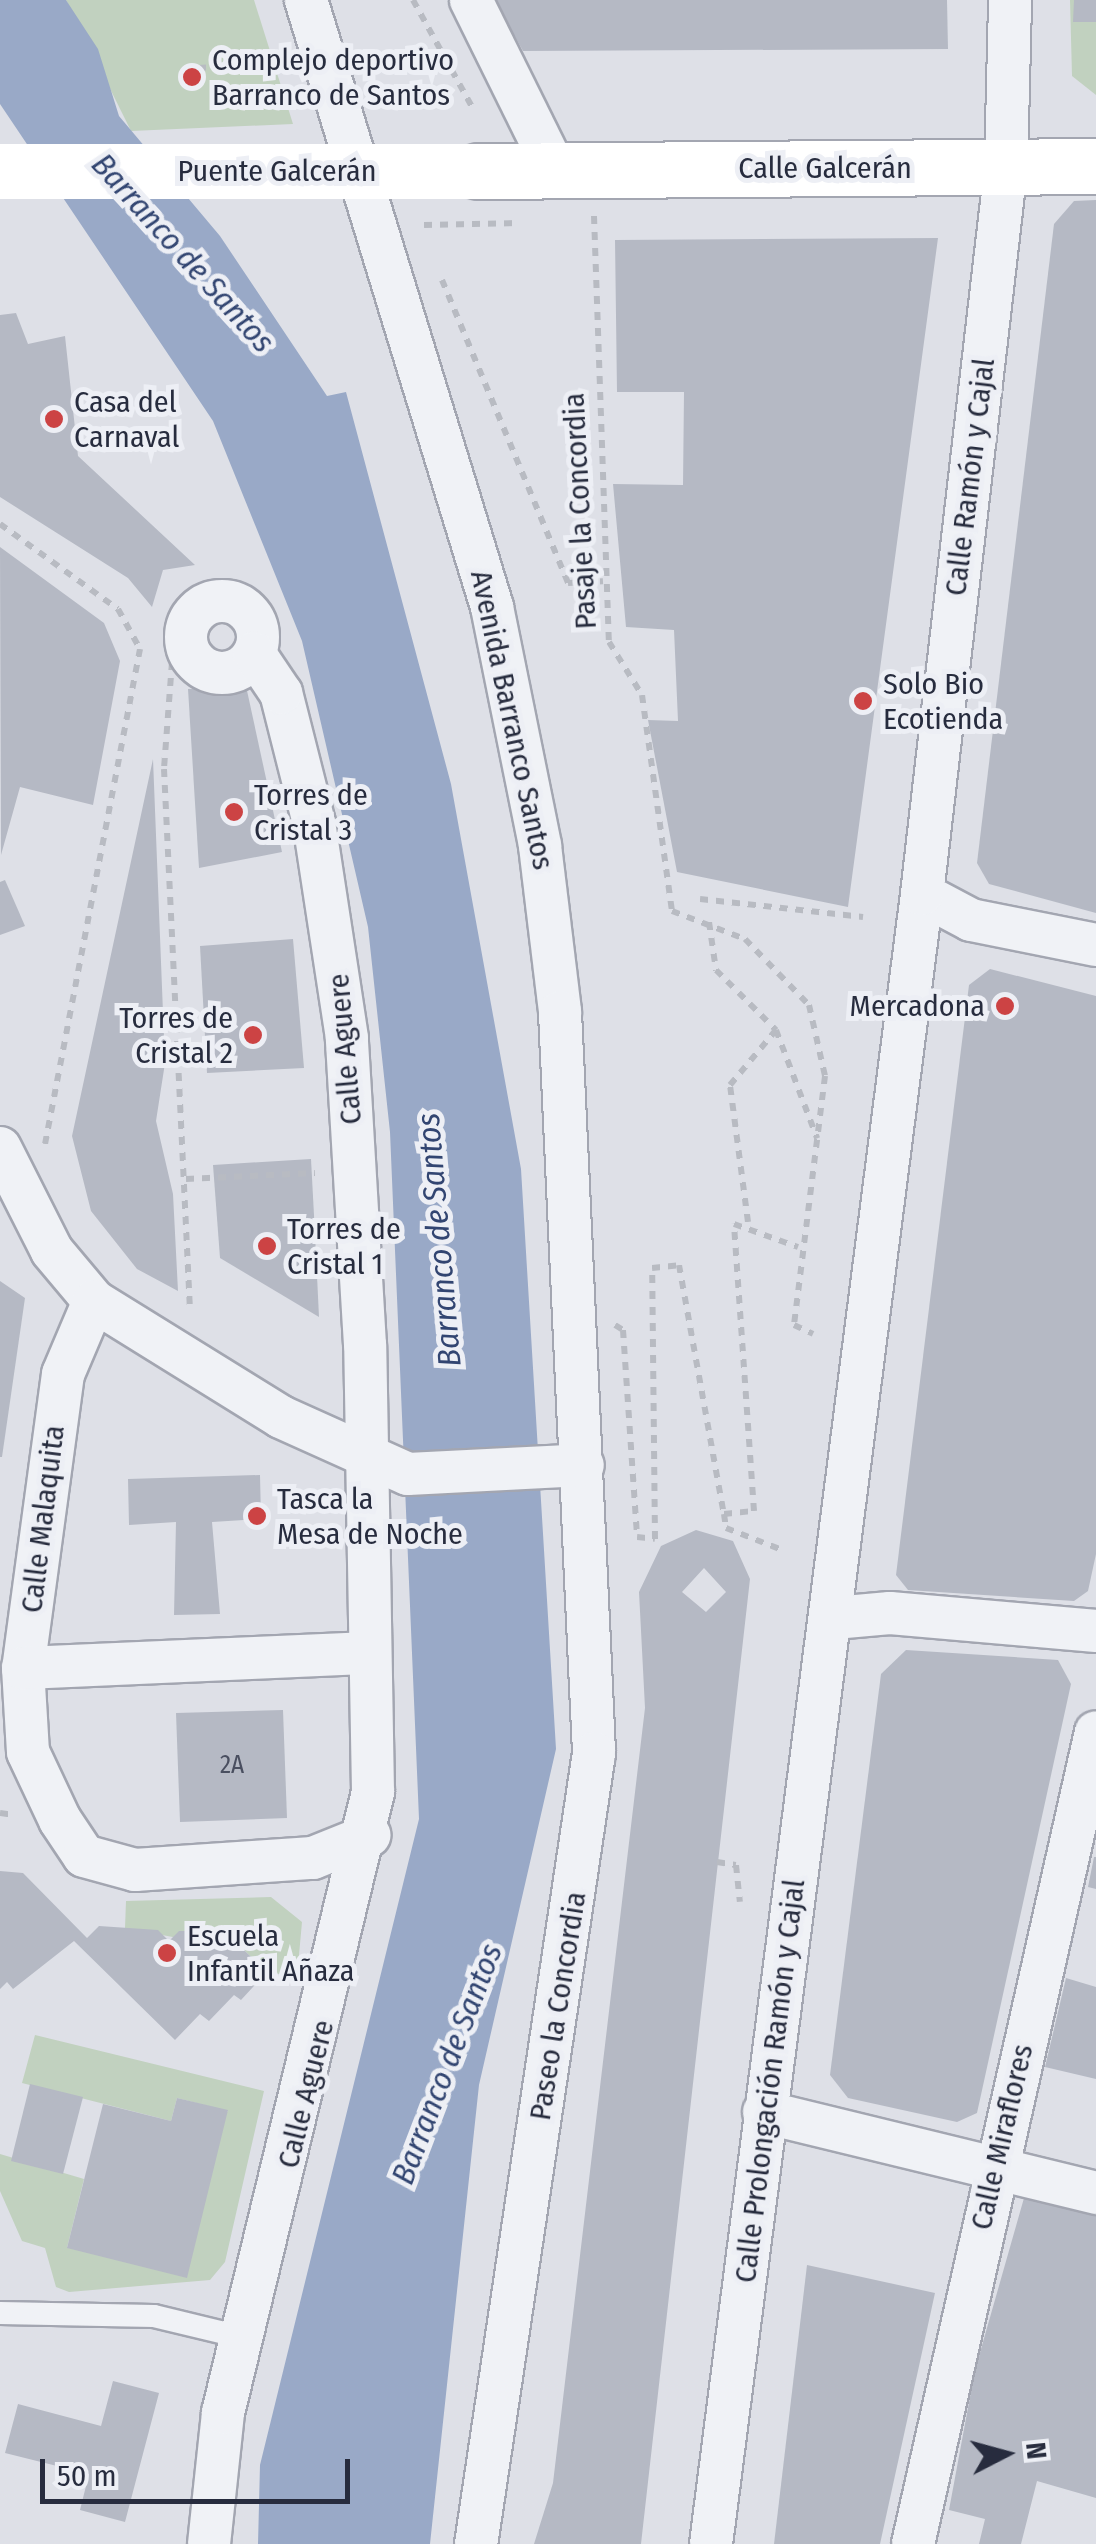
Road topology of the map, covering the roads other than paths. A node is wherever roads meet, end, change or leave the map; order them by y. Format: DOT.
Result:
graph roads {
  1 [pos="306,0"];
  2 [pos="470,0"];
  3 [pos="1010,0"];
  4 [pos="1096,166"];
  5 [pos="1006,167"];
  6 [pos="555,170"];
  7 [pos="0,171"];
  8 [pos="254,653"];
  9 [pos="922,894"];
  10 [pos="1096,945"];
  11 [pos="0,1148"];
  12 [pos="876,1278"];
  13 [pos="94,1301"];
  14 [pos="364,1460"];
  15 [pos="583,1466"];
  16 [pos="834,1618"];
  17 [pos="1096,1631"];
  18 [pos="366,1652"];
  19 [pos="23,1668"];
  20 [pos="1096,1732"];
  21 [pos="370,1835"];
  22 [pos="764,2112"];
  23 [pos="995,2167"];
  24 [pos="1096,2194"];
  25 [pos="0,2313"];
  26 [pos="241,2338"];
  27 [pos="209,2544"];
  28 [pos="476,2544"];
  29 [pos="711,2544"];
  30 [pos="914,2544"];
  1 -- 15 [label="street, Avenida Barranco Santos"];
  2 -- 6 [label="street"];
  3 -- 5 [label="street, Calle Ramón y Cajal"];
  4 -- 5 [label="main road, Calle Galcerán"];
  5 -- 6 [label="main road, Calle Galcerán"];
  5 -- 9 [label="street, Calle Ramón y Cajal"];
  6 -- 7 [label="main road, Puente Galcerán, bridge"];
  8 -- 14 [label="street, Calle Aguere"];
  9 -- 10 [label="street"];
  9 -- 12 [label="street, Calle Ramón y Cajal"];
  11 -- 13 [label="street"];
  12 -- 16 [label="street, Calle Prolongación Ramón y Cajal"];
  13 -- 14 [label="street"];
  13 -- 19 [label="street, Calle Malaquita"];
  14 -- 15 [label="street"];
  14 -- 18 [label="street, Calle Aguere"];
  15 -- 28 [label="street, Paseo la Concordia"];
  16 -- 17 [label="street"];
  16 -- 22 [label="street, Calle Prolongación Ramón y Cajal"];
  18 -- 19 [label="street"];
  18 -- 21 [label="street, Calle Aguere"];
  19 -- 21 [label="street, Calle Malaquita"];
  20 -- 23 [label="street, Calle Miraflores"];
  21 -- 26 [label="street, Calle Aguere"];
  22 -- 23 [label="street"];
  22 -- 29 [label="street, Calle Prolongación Ramón y Cajal"];
  23 -- 24 [label="street"];
  23 -- 30 [label="street, Calle Miraflores"];
  25 -- 26 [label="lane"];
  26 -- 27 [label="street, Calle Aguere"];
}
